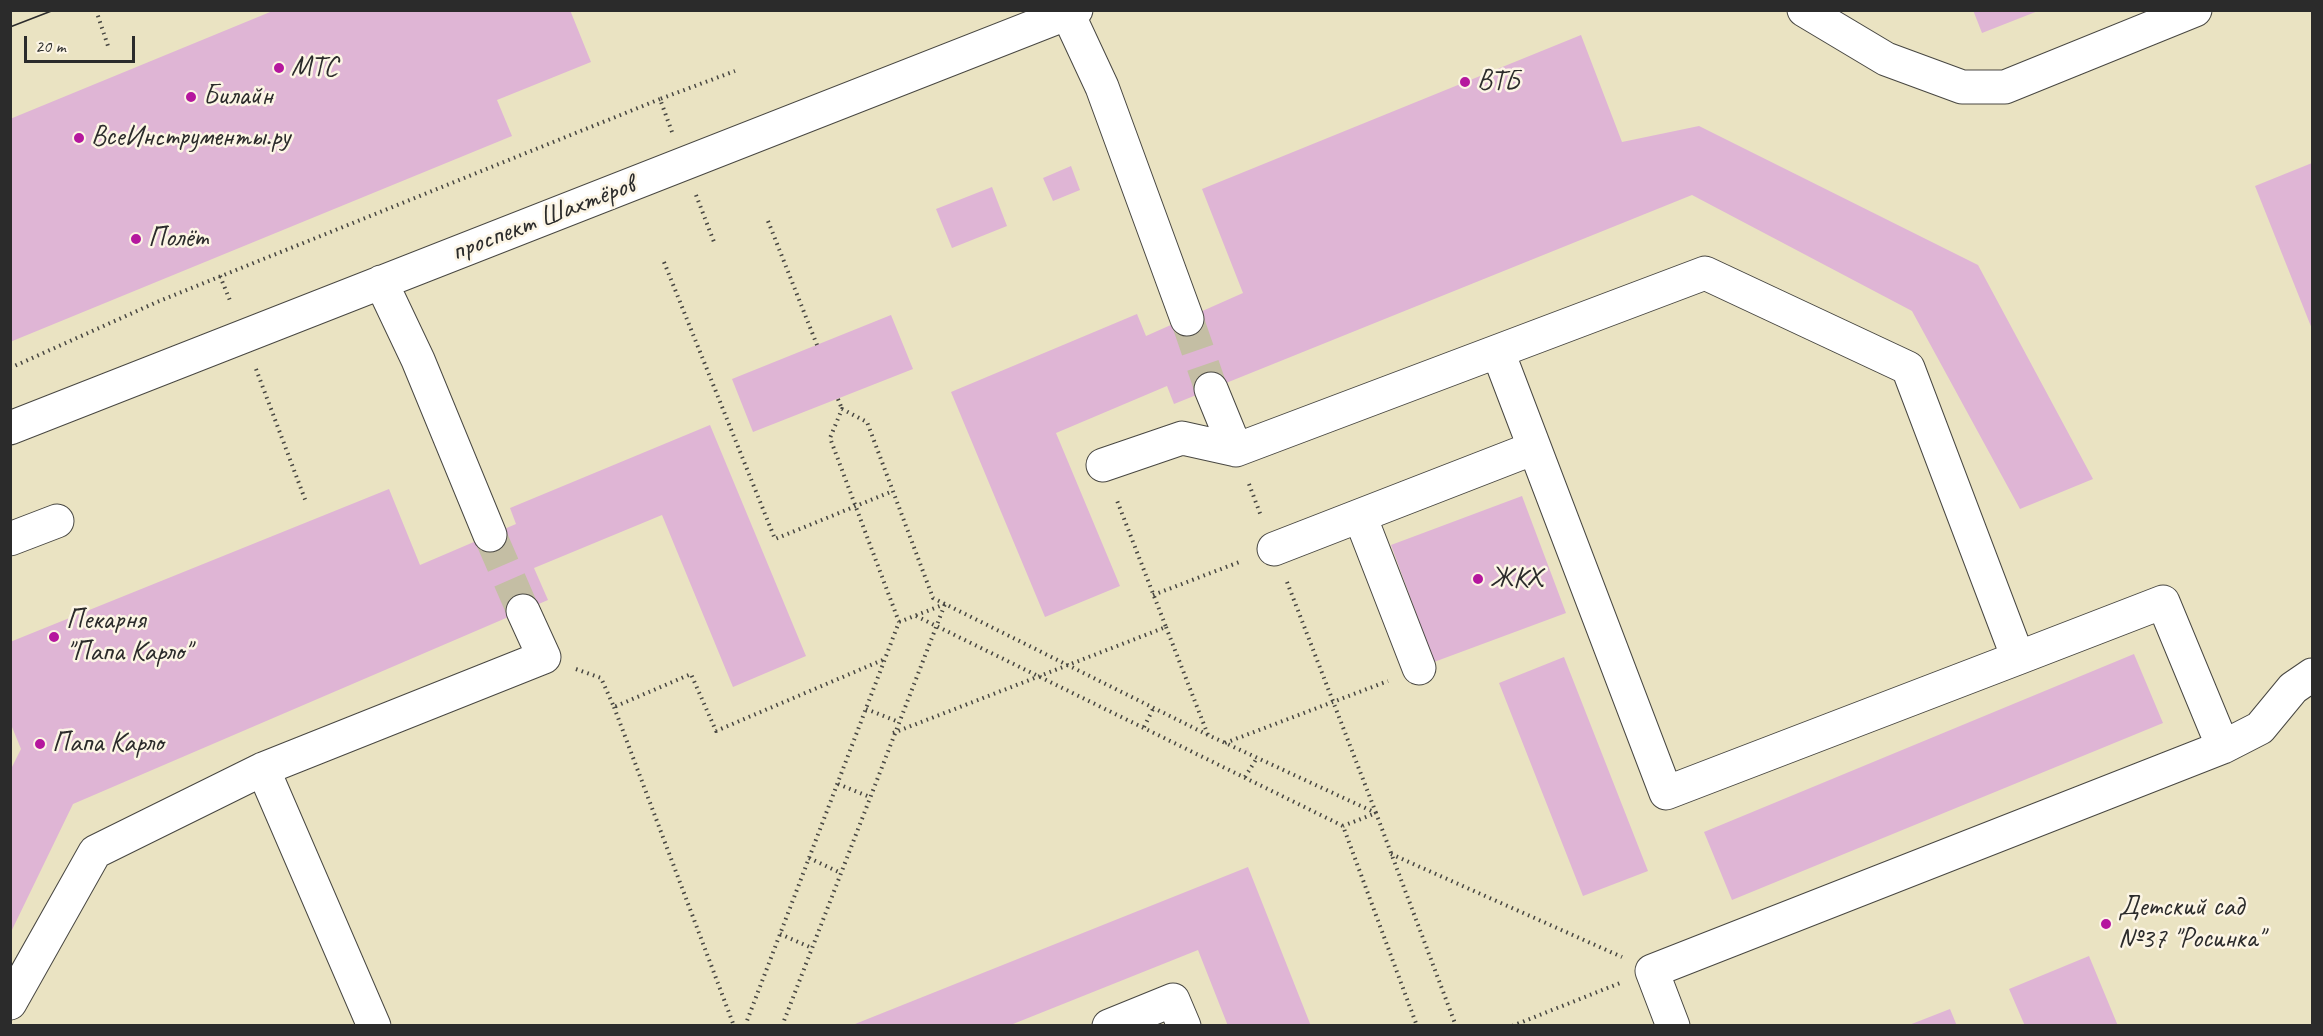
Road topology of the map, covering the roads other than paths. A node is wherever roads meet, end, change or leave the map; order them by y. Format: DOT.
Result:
graph roads {
  1 [pos="1804,10"];
  2 [pos="2195,10"];
  3 [pos="1072,12"];
  4 [pos="381,282"];
  5 [pos="1187,319"];
  6 [pos="1498,352"];
  7 [pos="1211,389"];
  8 [pos="10,428"];
  9 [pos="1534,448"];
  10 [pos="1236,450"];
  11 [pos="1103,465"];
  12 [pos="1360,516"];
  13 [pos="57,521"];
  14 [pos="490,535"];
  15 [pos="10,539"];
  16 [pos="1274,549"];
  17 [pos="523,611"];
  18 [pos="2018,658"];
  19 [pos="1419,668"];
  20 [pos="2313,675"];
  21 [pos="2223,747"];
  22 [pos="263,769"];
  23 [pos="10,1003"];
  24 [pos="374,1026"];
  25 [pos="1109,1026"];
  26 [pos="1184,1026"];
  27 [pos="1673,1026"];
  1 -- 2 [label="street"];
  3 -- 4 [label="street, проспект Шахтёров"];
  3 -- 5 [label="street"];
  4 -- 8 [label="street, проспект Шахтёров"];
  4 -- 14 [label="street"];
  6 -- 9 [label="street"];
  6 -- 10 [label="street"];
  6 -- 18 [label="street"];
  7 -- 10 [label="street"];
  9 -- 12 [label="street"];
  9 -- 18 [label="street"];
  10 -- 11 [label="street"];
  12 -- 16 [label="street"];
  12 -- 19 [label="street"];
  13 -- 15 [label="street"];
  17 -- 22 [label="street"];
  18 -- 21 [label="street"];
  20 -- 21 [label="street"];
  21 -- 27 [label="street"];
  22 -- 23 [label="street"];
  22 -- 24 [label="street"];
  25 -- 26 [label="street"];
}
